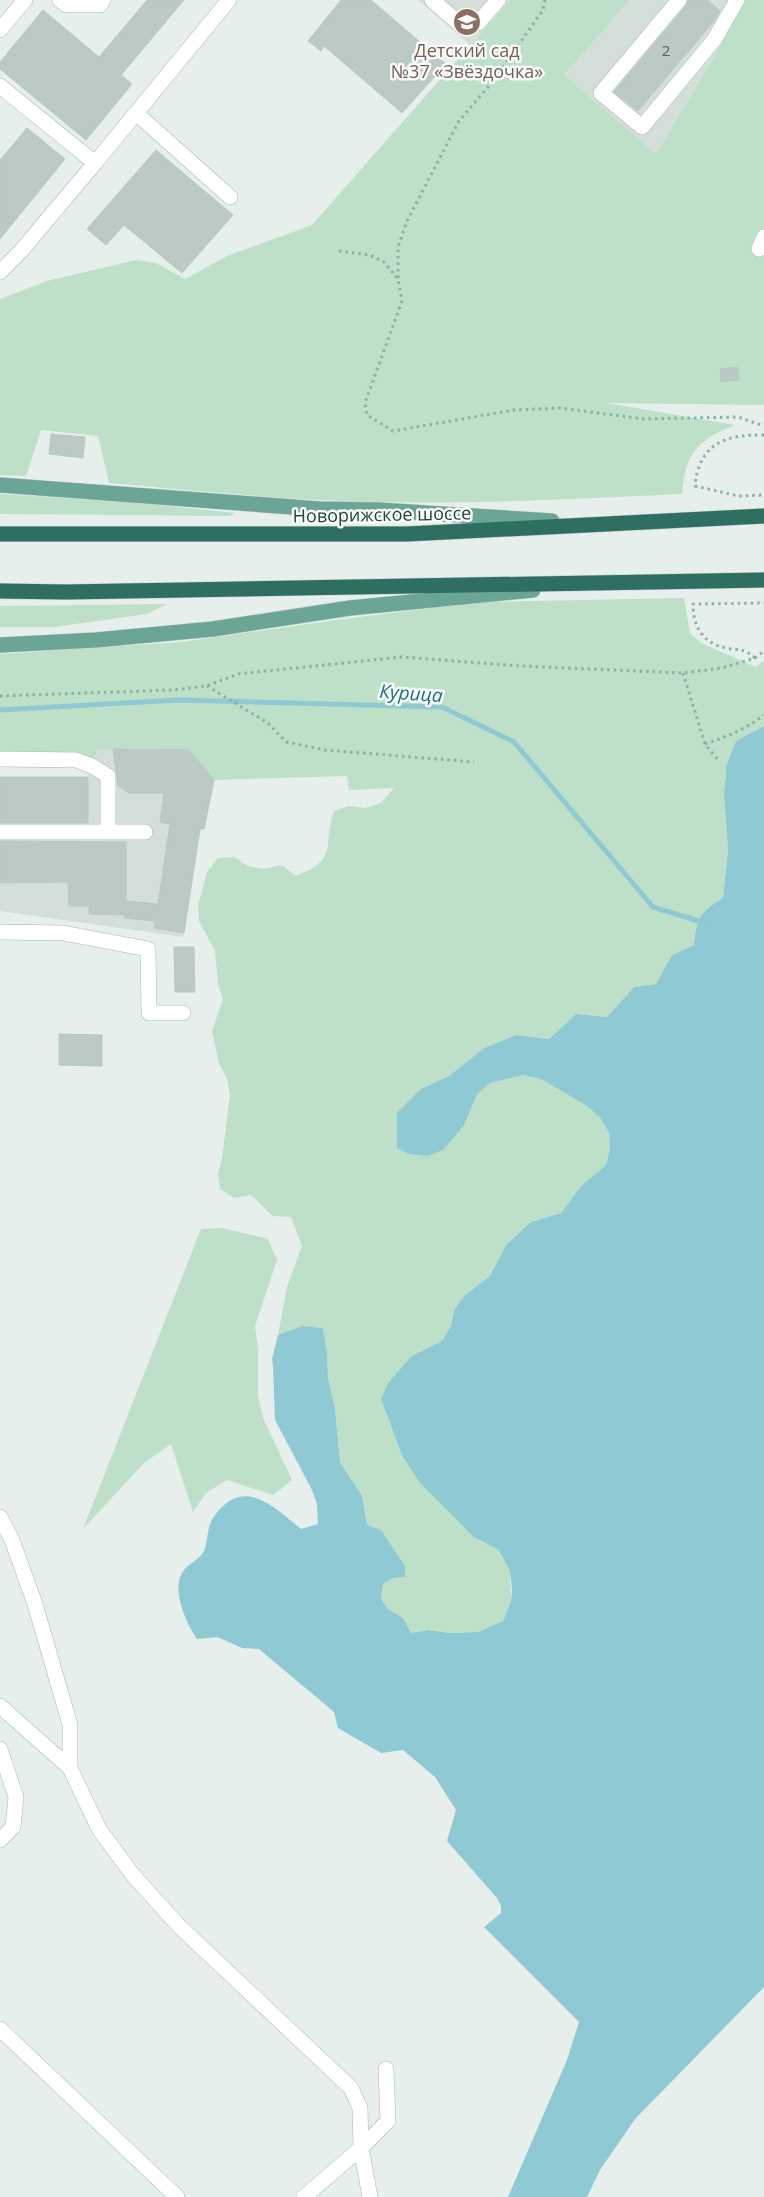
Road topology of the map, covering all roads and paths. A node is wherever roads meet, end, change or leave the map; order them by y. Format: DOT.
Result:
graph roads {
  1 [pos="25,0"];
  2 [pos="60,0"];
  3 [pos="103,0"];
  4 [pos="229,0"];
  5 [pos="432,0"];
  6 [pos="498,0"];
  7 [pos="545,0"];
  8 [pos="679,0"];
  9 [pos="733,2"];
  10 [pos="0,30"];
  11 [pos="0,86"];
  12 [pos="136,114"];
  13 [pos="95,163"];
  14 [pos="230,197"];
  15 [pos="338,251"];
  16 [pos="0,272"];
  17 [pos="398,279"];
  18 [pos="764,426"];
  19 [pos="764,435"];
  20 [pos="0,485"];
  21 [pos="764,495"];
  22 [pos="764,516"];
  23 [pos="597,524"];
  24 [pos="0,534"];
  25 [pos="764,580"];
  26 [pos="602,583"];
  27 [pos="0,591"];
  28 [pos="764,603"];
  29 [pos="0,645"];
  30 [pos="764,651"];
  31 [pos="755,658"];
  32 [pos="683,673"];
  33 [pos="206,686"];
  34 [pos="0,696"];
  35 [pos="764,715"];
  36 [pos="705,744"];
  37 [pos="0,759"];
  38 [pos="718,760"];
  39 [pos="474,762"];
  40 [pos="0,832"];
  41 [pos="108,832"];
  42 [pos="145,832"];
  43 [pos="0,932"];
  44 [pos="183,1013"];
  45 [pos="0,1517"];
  46 [pos="0,1706"];
  47 [pos="0,1749"];
  48 [pos="70,1768"];
  49 [pos="0,1840"];
  50 [pos="0,2029"];
  51 [pos="386,2069"];
  52 [pos="361,2148"];
  53 [pos="178,2197"];
  54 [pos="304,2197"];
  55 [pos="370,2197"];
  1 -- 10 [label="street"];
  2 -- 3 [label="street"];
  4 -- 12 [label="street"];
  5 -- 6 [label="street"];
  7 -- 17 [label="path"];
  8 -- 9 [label="street"];
  11 -- 13 [label="street"];
  12 -- 13 [label="street"];
  12 -- 14 [label="street"];
  13 -- 16 [label="street"];
  15 -- 17 [label="path"];
  17 -- 18 [label="path"];
  19 -- 21 [label="path"];
  20 -- 23 [label="main road"];
  22 -- 23 [label="highway, Новорижское шоссе"];
  23 -- 24 [label="highway, Новорижское шоссе"];
  25 -- 26 [label="highway"];
  26 -- 27 [label="highway"];
  26 -- 29 [label="main road"];
  28 -- 31 [label="path"];
  30 -- 31 [label="path"];
  31 -- 32 [label="path"];
  32 -- 33 [label="path"];
  32 -- 36 [label="path"];
  33 -- 34 [label="path"];
  33 -- 39 [label="path"];
  35 -- 36 [label="path"];
  36 -- 38 [label="path"];
  37 -- 41 [label="street"];
  40 -- 41 [label="street"];
  41 -- 42 [label="street"];
  43 -- 44 [label="street"];
  45 -- 48 [label="street"];
  46 -- 48 [label="street"];
  47 -- 49 [label="street"];
  48 -- 52 [label="street"];
  50 -- 53 [label="street"];
  51 -- 52 [label="street"];
  52 -- 54 [label="street"];
  52 -- 55 [label="street"];
}
